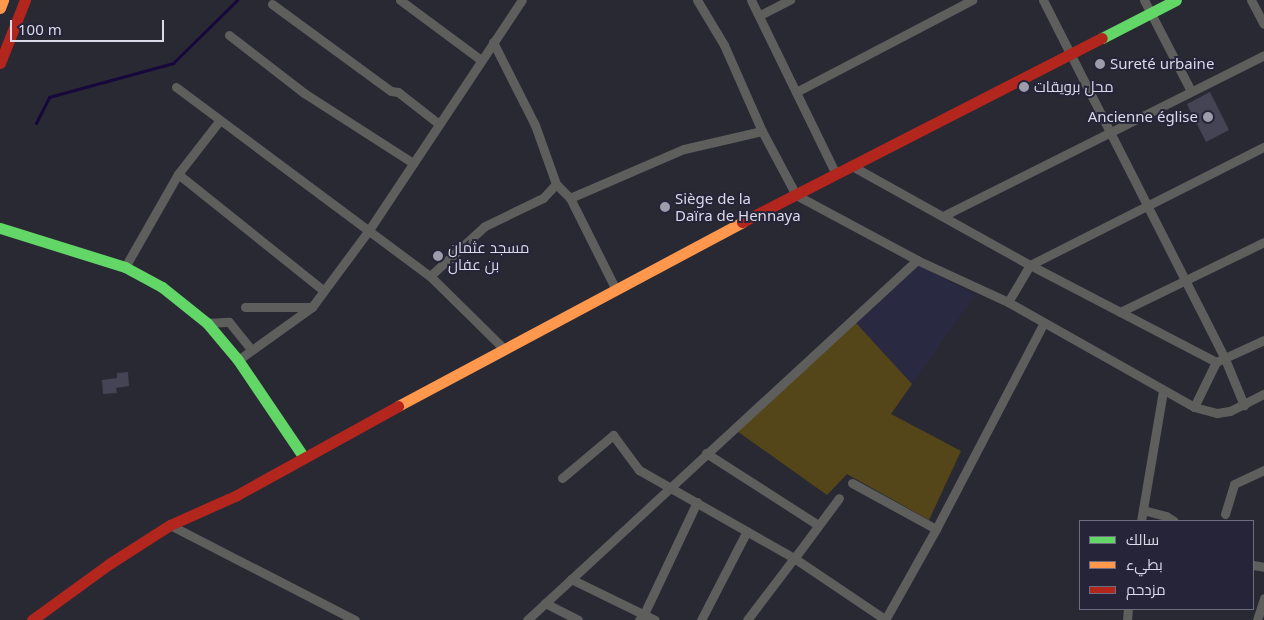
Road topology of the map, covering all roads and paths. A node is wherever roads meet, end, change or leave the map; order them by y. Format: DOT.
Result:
graph roads {
  1 [pos="3,0"];
  2 [pos="25,0"];
  3 [pos="400,0"];
  4 [pos="521,0"];
  5 [pos="697,0"];
  6 [pos="751,0"];
  7 [pos="790,0"];
  8 [pos="972,0"];
  9 [pos="1043,0"];
  10 [pos="1144,0"];
  11 [pos="1176,0"];
  12 [pos="1251,0"];
  13 [pos="272,4"];
  14 [pos="0,8"];
  15 [pos="1150,13"];
  16 [pos="760,16"];
  17 [pos="1264,24"];
  18 [pos="228,35"];
  19 [pos="493,42"];
  20 [pos="1070,53"];
  21 [pos="1264,55"];
  22 [pos="482,60"];
  23 [pos="0,63"];
  24 [pos="176,87"];
  25 [pos="1191,91"];
  26 [pos="796,92"];
  27 [pos="220,120"];
  28 [pos="439,124"];
  29 [pos="762,131"];
  30 [pos="1110,132"];
  31 [pos="1264,147"];
  32 [pos="413,163"];
  33 [pos="852,166"];
  34 [pos="178,174"];
  35 [pos="836,174"];
  36 [pos="556,184"];
  37 [pos="796,195"];
  38 [pos="570,198"];
  39 [pos="1148,207"];
  40 [pos="943,216"];
  41 [pos="0,228"];
  42 [pos="369,230"];
  43 [pos="1264,242"];
  44 [pos="917,260"];
  45 [pos="1030,265"];
  46 [pos="125,267"];
  47 [pos="430,276"];
  48 [pos="1185,280"];
  49 [pos="323,290"];
  50 [pos="616,290"];
  51 [pos="1008,302"];
  52 [pos="245,307"];
  53 [pos="312,307"];
  54 [pos="1120,312"];
  55 [pos="207,323"];
  56 [pos="1043,324"];
  57 [pos="1264,340"];
  58 [pos="504,348"];
  59 [pos="252,350"];
  60 [pos="238,360"];
  61 [pos="1220,360"];
  62 [pos="1163,391"];
  63 [pos="1263,394"];
  64 [pos="1244,405"];
  65 [pos="1264,406"];
  66 [pos="1194,407"];
  67 [pos="706,453"];
  68 [pos="304,456"];
  69 [pos="1264,470"];
  70 [pos="562,478"];
  71 [pos="852,483"];
  72 [pos="670,486"];
  73 [pos="839,498"];
  74 [pos="697,502"];
  75 [pos="1143,510"];
  76 [pos="1226,514"];
  77 [pos="1141,520"];
  78 [pos="1172,520"];
  79 [pos="170,525"];
  80 [pos="818,525"];
  81 [pos="936,529"];
  82 [pos="747,531"];
  83 [pos="794,559"];
  84 [pos="571,579"];
  85 [pos="1264,598"];
  86 [pos="545,603"];
  87 [pos="641,617"];
  88 [pos="32,620"];
  89 [pos="355,620"];
  90 [pos="527,620"];
  91 [pos="578,620"];
  92 [pos="656,620"];
  93 [pos="701,620"];
  94 [pos="747,620"];
  95 [pos="885,620"];
  96 [pos="1257,620"];
  1 -- 14 [label="main road"];
  2 -- 23 [label="main road"];
  3 -- 22 [label="street"];
  4 -- 19 [label="street"];
  5 -- 29 [label="street"];
  6 -- 16 [label="street"];
  7 -- 16 [label="street"];
  8 -- 26 [label="street"];
  9 -- 20 [label="street"];
  10 -- 15 [label="street"];
  11 -- 15 [label="main road"];
  12 -- 17 [label="street"];
  13 -- 28 [label="street"];
  15 -- 20 [label="main road"];
  15 -- 25 [label="street"];
  16 -- 26 [label="street"];
  18 -- 32 [label="street"];
  19 -- 22 [label="street"];
  19 -- 36 [label="street"];
  20 -- 30 [label="street"];
  20 -- 33 [label="main road"];
  21 -- 25 [label="street"];
  22 -- 28 [label="street"];
  24 -- 27 [label="street"];
  25 -- 30 [label="street"];
  26 -- 35 [label="street"];
  27 -- 34 [label="street"];
  27 -- 42 [label="street"];
  28 -- 32 [label="street"];
  29 -- 37 [label="street"];
  29 -- 38 [label="street"];
  30 -- 39 [label="street"];
  30 -- 40 [label="street"];
  31 -- 39 [label="street"];
  32 -- 42 [label="street"];
  33 -- 35 [label="main road"];
  33 -- 40 [label="street"];
  34 -- 46 [label="street"];
  34 -- 49 [label="street"];
  35 -- 37 [label="main road"];
  36 -- 38 [label="street"];
  36 -- 47 [label="street"];
  37 -- 44 [label="street"];
  37 -- 50 [label="main road"];
  38 -- 50 [label="street"];
  39 -- 45 [label="street"];
  39 -- 48 [label="street"];
  40 -- 45 [label="street"];
  41 -- 46 [label="main road"];
  42 -- 47 [label="street"];
  42 -- 49 [label="street"];
  43 -- 48 [label="street"];
  44 -- 51 [label="street"];
  44 -- 67 [label="street"];
  45 -- 51 [label="street"];
  45 -- 54 [label="street"];
  46 -- 55 [label="main road"];
  47 -- 58 [label="street"];
  48 -- 54 [label="street"];
  48 -- 61 [label="street"];
  49 -- 53 [label="street"];
  50 -- 58 [label="main road"];
  51 -- 56 [label="street"];
  52 -- 53 [label="street"];
  53 -- 59 [label="street"];
  54 -- 61 [label="street"];
  55 -- 59 [label="street"];
  55 -- 60 [label="main road"];
  56 -- 62 [label="street"];
  56 -- 81 [label="street"];
  57 -- 61 [label="street"];
  58 -- 68 [label="main road"];
  59 -- 60 [label="street"];
  60 -- 68 [label="main road"];
  61 -- 64 [label="street"];
  61 -- 66 [label="street"];
  62 -- 66 [label="street"];
  62 -- 75 [label="street"];
  63 -- 64 [label="street"];
  63 -- 65 [label="street"];
  64 -- 66 [label="street"];
  67 -- 72 [label="street"];
  67 -- 80 [label="street"];
  68 -- 79 [label="main road"];
  69 -- 76 [label="street"];
  70 -- 72 [label="street"];
  71 -- 81 [label="street"];
  72 -- 74 [label="street"];
  72 -- 84 [label="street"];
  73 -- 80 [label="street"];
  74 -- 82 [label="street"];
  74 -- 87 [label="street"];
  75 -- 77 [label="street"];
  75 -- 78 [label="street"];
  79 -- 88 [label="main road"];
  79 -- 89 [label="street"];
  80 -- 83 [label="street"];
  81 -- 95 [label="street"];
  82 -- 83 [label="street"];
  82 -- 93 [label="street"];
  83 -- 94 [label="street"];
  83 -- 95 [label="street"];
  84 -- 86 [label="street"];
  84 -- 87 [label="street"];
  85 -- 96 [label="street"];
  86 -- 90 [label="street"];
  86 -- 91 [label="street"];
  87 -- 92 [label="street"];
}
